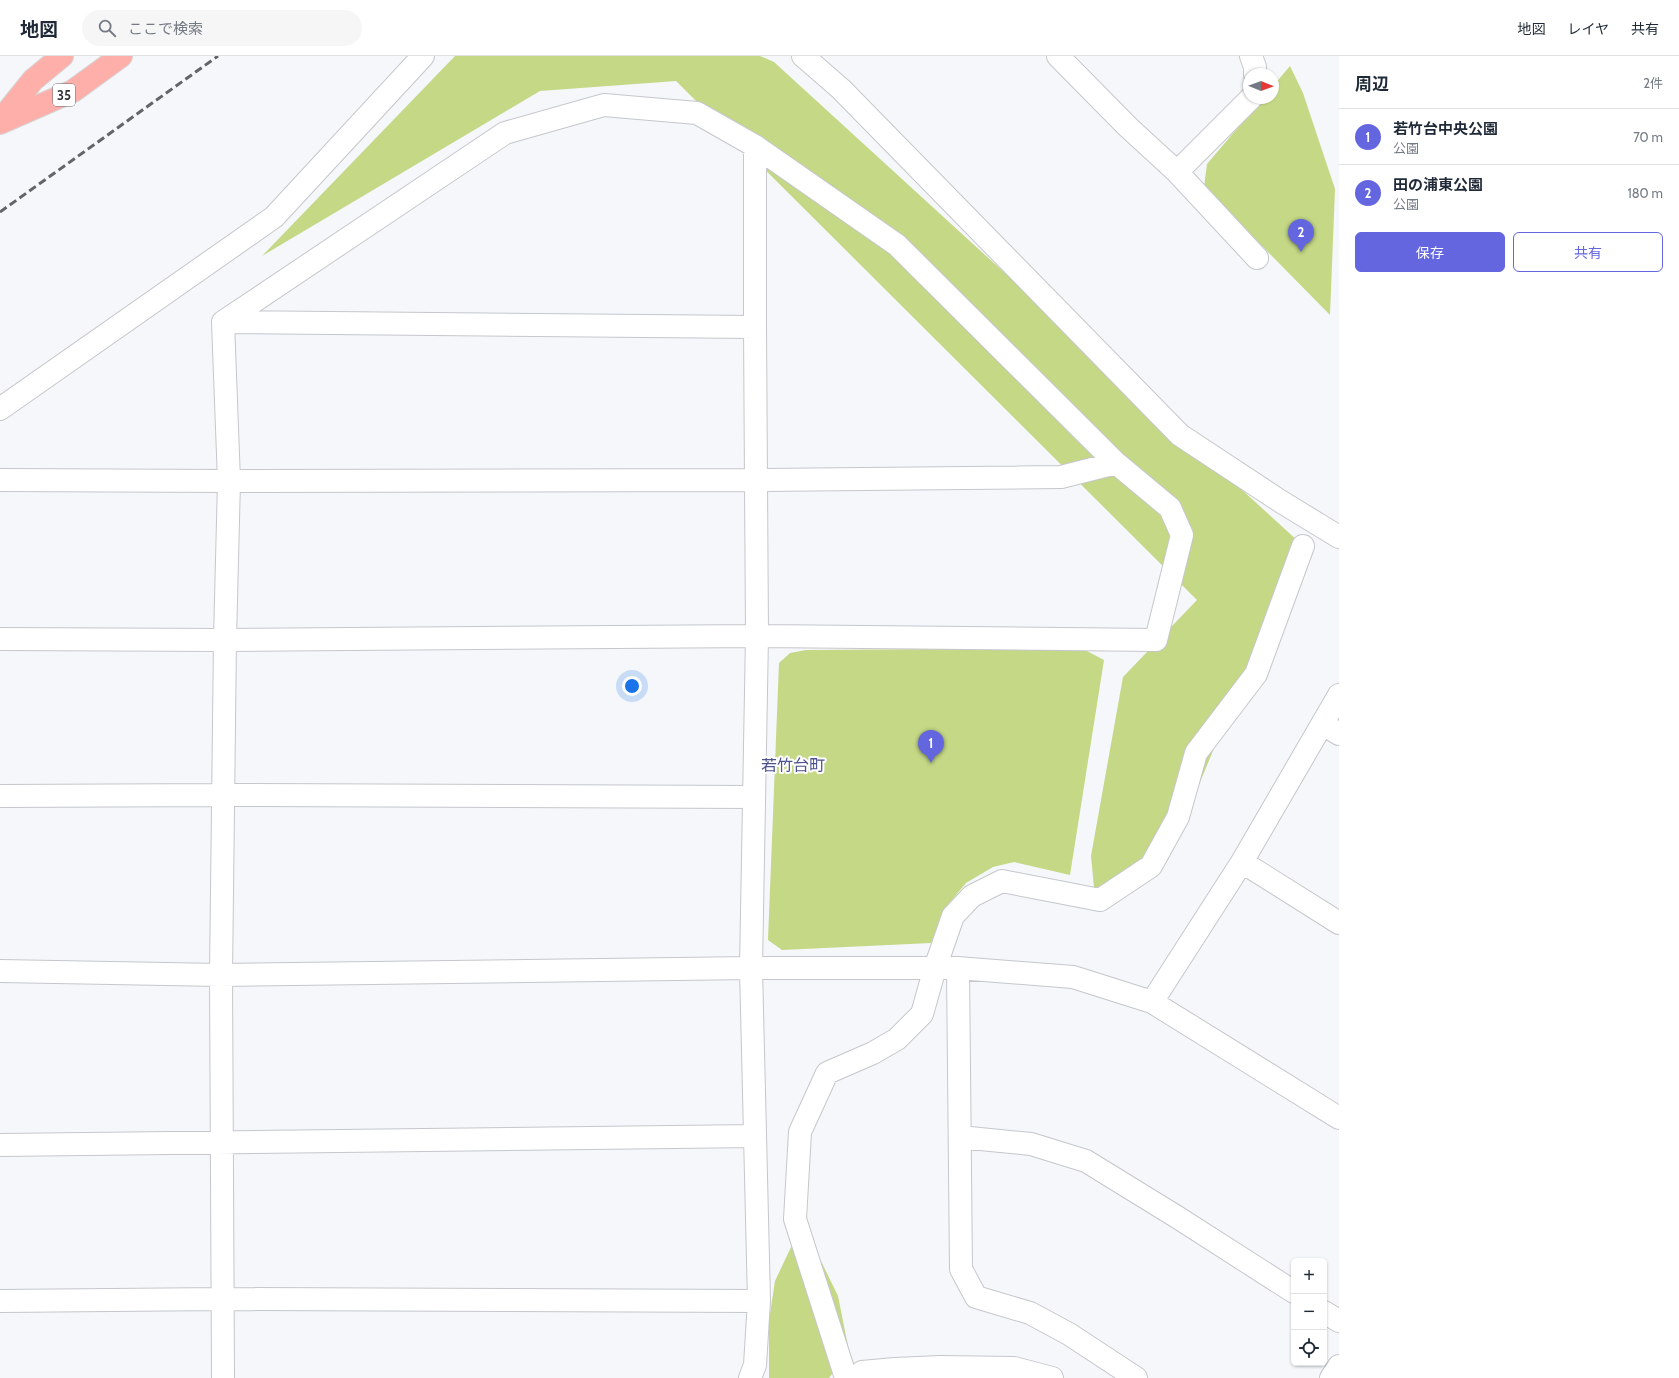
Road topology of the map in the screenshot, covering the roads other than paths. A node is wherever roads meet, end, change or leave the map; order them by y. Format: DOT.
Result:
graph roads {
  1 [pos="121,56"];
  2 [pos="423,56"];
  3 [pos="803,56"];
  4 [pos="1058,56"];
  5 [pos="1251,56"];
  6 [pos="57,58"];
  7 [pos="1255,68"];
  8 [pos="1245,104"];
  9 [pos="0,122"];
  10 [pos="755,146"];
  11 [pos="1177,172"];
  12 [pos="1257,258"];
  13 [pos="223,322"];
  14 [pos="755,327"];
  15 [pos="0,409"];
  16 [pos="1116,464"];
  17 [pos="0,480"];
  18 [pos="756,480"];
  19 [pos="229,481"];
  20 [pos="1339,536"];
  21 [pos="1303,546"];
  22 [pos="758,636"];
  23 [pos="0,639"];
  24 [pos="225,640"];
  25 [pos="1339,695"];
  26 [pos="1331,729"];
  27 [pos="223,795"];
  28 [pos="0,796"];
  29 [pos="754,797"];
  30 [pos="1242,862"];
  31 [pos="1339,923"];
  32 [pos="751,968"];
  33 [pos="935,968"];
  34 [pos="958,968"];
  35 [pos="0,971"];
  36 [pos="221,975"];
  37 [pos="1152,1002"];
  38 [pos="1339,1118"];
  39 [pos="755,1136"];
  40 [pos="960,1137"];
  41 [pos="222,1142"];
  42 [pos="0,1144"];
  43 [pos="1291,1290"];
  44 [pos="222,1299"];
  45 [pos="0,1301"];
  46 [pos="759,1301"];
  47 [pos="1327,1314"];
  48 [pos="1339,1321"];
  49 [pos="1339,1366"];
  50 [pos="222,1378"];
  51 [pos="750,1378"];
  52 [pos="846,1378"];
  53 [pos="854,1378"];
  54 [pos="1052,1378"];
  55 [pos="1136,1378"];
  56 [pos="1332,1378"];
  1 -- 9 [label="highway, 35"];
  2 -- 15 [label="street"];
  3 -- 20 [label="street"];
  4 -- 11 [label="street"];
  5 -- 7 [label="street"];
  6 -- 9 [label="highway, 35"];
  8 -- 11 [label="street"];
  10 -- 13 [label="street"];
  10 -- 14 [label="street"];
  10 -- 16 [label="street"];
  11 -- 12 [label="street"];
  13 -- 14 [label="street"];
  13 -- 19 [label="street"];
  14 -- 18 [label="street"];
  16 -- 18 [label="street"];
  16 -- 22 [label="street"];
  17 -- 19 [label="street"];
  18 -- 19 [label="street"];
  18 -- 22 [label="street"];
  19 -- 24 [label="street"];
  21 -- 33 [label="street"];
  22 -- 24 [label="street"];
  22 -- 29 [label="street"];
  23 -- 24 [label="street"];
  24 -- 27 [label="street"];
  25 -- 26 [label="street"];
  26 -- 30 [label="street"];
  27 -- 28 [label="street"];
  27 -- 29 [label="street"];
  27 -- 36 [label="street"];
  29 -- 32 [label="street"];
  30 -- 31 [label="street"];
  30 -- 37 [label="street"];
  32 -- 33 [label="street"];
  32 -- 36 [label="street"];
  32 -- 39 [label="street"];
  33 -- 34 [label="street"];
  33 -- 52 [label="street"];
  34 -- 37 [label="street"];
  34 -- 40 [label="street"];
  35 -- 36 [label="street"];
  36 -- 41 [label="street"];
  37 -- 38 [label="street"];
  39 -- 41 [label="street"];
  39 -- 46 [label="street"];
  40 -- 43 [label="street"];
  40 -- 55 [label="street"];
  41 -- 42 [label="street"];
  41 -- 44 [label="street"];
  44 -- 45 [label="street"];
  44 -- 46 [label="street"];
  44 -- 50 [label="street"];
  46 -- 51 [label="street"];
  47 -- 48 [label="street"];
  49 -- 56 [label="street"];
  53 -- 54 [label="street"];
}
